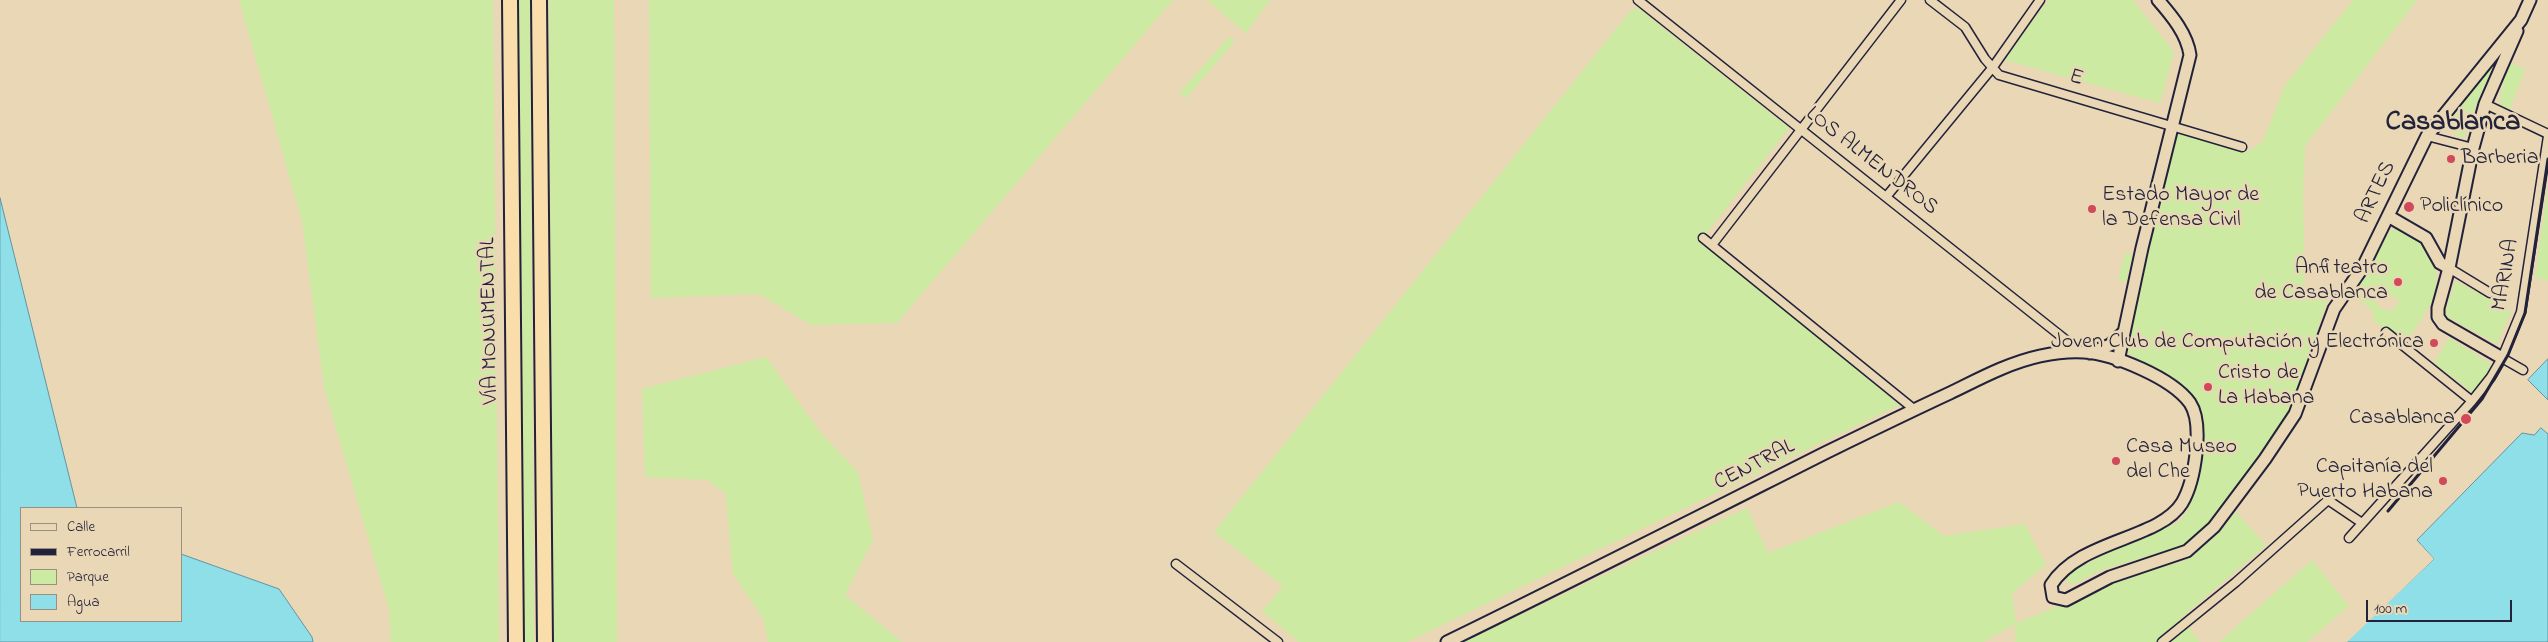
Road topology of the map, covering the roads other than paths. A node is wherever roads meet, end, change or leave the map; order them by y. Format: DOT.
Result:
graph roads {
  1 [pos="510,0"];
  2 [pos="539,0"];
  3 [pos="1638,0"];
  4 [pos="1901,0"];
  5 [pos="1930,0"];
  6 [pos="2040,0"];
  7 [pos="2158,0"];
  8 [pos="2530,0"];
  9 [pos="2521,20"];
  10 [pos="1992,67"];
  11 [pos="2485,104"];
  12 [pos="2171,125"];
  13 [pos="1802,129"];
  14 [pos="2548,135"];
  15 [pos="2427,136"];
  16 [pos="2242,146"];
  17 [pos="2473,148"];
  18 [pos="1886,197"];
  19 [pos="2388,216"];
  20 [pos="1703,238"];
  21 [pos="1712,245"];
  22 [pos="2445,266"];
  23 [pos="2490,293"];
  24 [pos="2124,332"];
  25 [pos="2386,332"];
  26 [pos="2122,346"];
  27 [pos="2086,352"];
  28 [pos="2502,358"];
  29 [pos="2118,361"];
  30 [pos="2139,368"];
  31 [pos="2523,370"];
  32 [pos="2472,401"];
  33 [pos="1914,410"];
  34 [pos="2362,523"];
  35 [pos="2349,538"];
  36 [pos="1176,564"];
  37 [pos="516,642"];
  38 [pos="545,642"];
  39 [pos="1278,642"];
  40 [pos="1447,642"];
  41 [pos="2162,642"];
  1 -- 37 [label="highway, VÍA MONUMENTAL"];
  2 -- 38 [label="highway"];
  3 -- 13 [label="street, LOS ALMENDROS"];
  4 -- 13 [label="street"];
  5 -- 10 [label="street, E"];
  6 -- 10 [label="street"];
  7 -- 12 [label="street"];
  8 -- 9 [label="street, ARTES"];
  9 -- 11 [label="street"];
  9 -- 15 [label="street, ARTES"];
  10 -- 12 [label="street, E"];
  10 -- 18 [label="street"];
  11 -- 14 [label="street"];
  11 -- 17 [label="street"];
  12 -- 16 [label="street, E"];
  12 -- 24 [label="street"];
  13 -- 18 [label="street, LOS ALMENDROS"];
  13 -- 21 [label="street"];
  14 -- 28 [label="street, MARINA"];
  15 -- 17 [label="street"];
  15 -- 19 [label="street, ARTES"];
  17 -- 22 [label="street"];
  18 -- 27 [label="street, LOS ALMENDROS"];
  19 -- 22 [label="street"];
  19 -- 30 [label="street, ARTES"];
  20 -- 21 [label="street"];
  21 -- 33 [label="street"];
  22 -- 23 [label="street"];
  22 -- 28 [label="street"];
  24 -- 26 [label="street"];
  24 -- 27 [label="street"];
  25 -- 32 [label="street"];
  26 -- 29 [label="street"];
  26 -- 30 [label="street"];
  27 -- 29 [label="street"];
  27 -- 33 [label="street, CENTRAL"];
  28 -- 31 [label="street"];
  28 -- 32 [label="street, MARINA"];
  29 -- 30 [label="street"];
  32 -- 34 [label="street, MARINA"];
  33 -- 40 [label="street, CENTRAL"];
  34 -- 35 [label="street, MARINA"];
  34 -- 41 [label="street"];
  36 -- 39 [label="street"];
}
